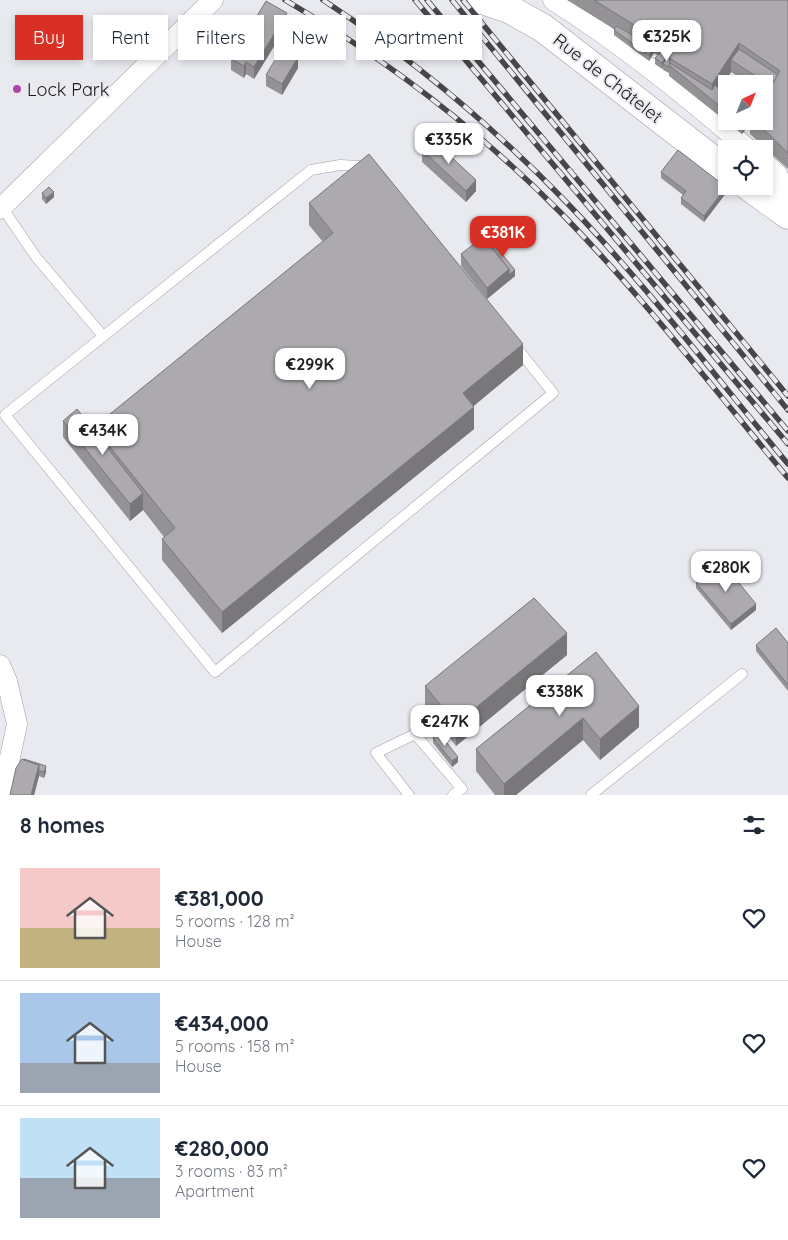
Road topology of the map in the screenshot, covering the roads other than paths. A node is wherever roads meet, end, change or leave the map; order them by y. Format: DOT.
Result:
graph roads {
  1 [pos="213,0"];
  2 [pos="482,0"];
  3 [pos="553,0"];
  4 [pos="738,140"];
  5 [pos="718,164"];
  6 [pos="773,170"];
  7 [pos="760,195"];
  8 [pos="788,200"];
  9 [pos="1,208"];
  10 [pos="788,215"];
  11 [pos="103,336"];
  12 [pos="0,665"];
  13 [pos="742,674"];
  14 [pos="2,795"];
  15 [pos="409,795"];
  16 [pos="454,795"];
  17 [pos="592,795"];
  1 -- 9 [label="street"];
  2 -- 5 [label="main road, Rue de Châtelet"];
  3 -- 4 [label="street"];
  6 -- 8 [label="street"];
  7 -- 10 [label="main road"];
  9 -- 11 [label="lane"];
  11 -- 11 [label="lane"];
  12 -- 14 [label="street"];
  13 -- 17 [label="lane"];
  15 -- 16 [label="lane"];
}
